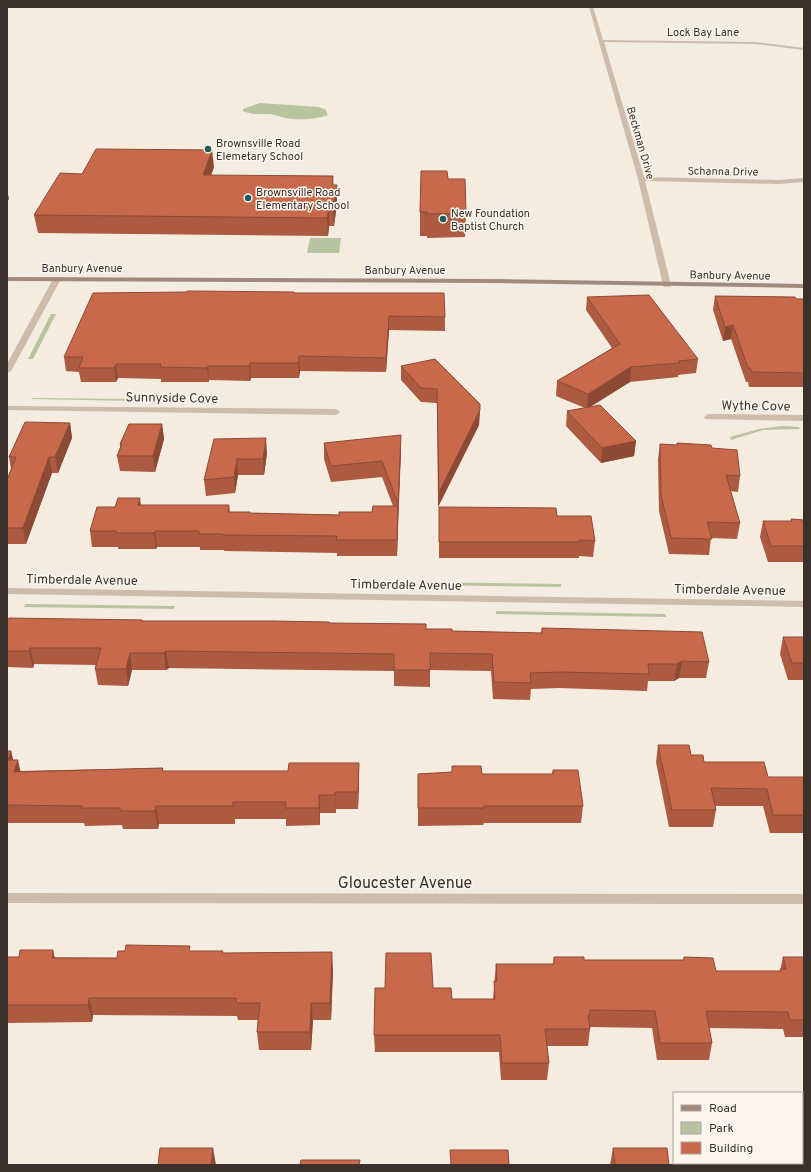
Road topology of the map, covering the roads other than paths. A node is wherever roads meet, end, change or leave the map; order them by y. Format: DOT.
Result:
graph roads {
  1 [pos="591,7"];
  2 [pos="601,41"];
  3 [pos="804,49"];
  4 [pos="641,179"];
  5 [pos="804,180"];
  6 [pos="7,279"];
  7 [pos="57,279"];
  8 [pos="667,285"];
  9 [pos="804,286"];
  10 [pos="7,371"];
  11 [pos="7,408"];
  12 [pos="336,412"];
  13 [pos="708,417"];
  14 [pos="804,418"];
  15 [pos="7,591"];
  16 [pos="804,604"];
  17 [pos="7,898"];
  18 [pos="804,899"];
  1 -- 2 [label="street, Beckman Drive"];
  2 -- 3 [label="street, Lock Bay Lane"];
  2 -- 4 [label="street, Beckman Drive"];
  4 -- 5 [label="street, Schanna Drive"];
  4 -- 8 [label="street, Beckman Drive"];
  6 -- 7 [label="street, Banbury Avenue"];
  7 -- 8 [label="street, Banbury Avenue"];
  7 -- 10 [label="street"];
  8 -- 9 [label="street, Banbury Avenue"];
  11 -- 12 [label="street, Sunnyside Cove"];
  13 -- 14 [label="street, Wythe Cove"];
  15 -- 16 [label="street, Timberdale Avenue"];
  17 -- 18 [label="street, Gloucester Avenue"];
}
